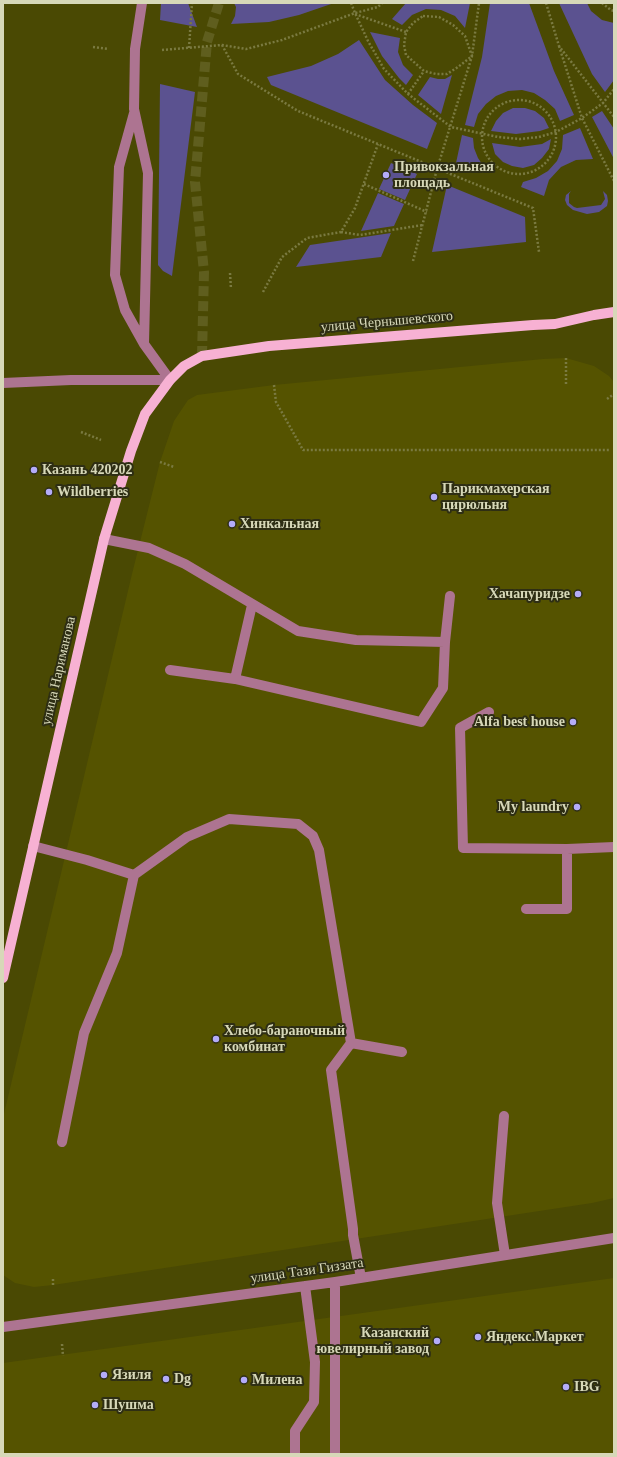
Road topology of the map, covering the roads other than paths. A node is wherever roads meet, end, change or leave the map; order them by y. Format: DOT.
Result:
graph roads {
  1 [pos="142,3"];
  2 [pos="134,109"];
  3 [pos="614,312"];
  4 [pos="144,344"];
  5 [pos="170,380"];
  6 [pos="3,383"];
  7 [pos="104,539"];
  8 [pos="450,596"];
  9 [pos="252,605"];
  10 [pos="445,642"];
  11 [pos="170,670"];
  12 [pos="235,679"];
  13 [pos="490,712"];
  14 [pos="33,846"];
  15 [pos="614,847"];
  16 [pos="567,849"];
  17 [pos="134,875"];
  18 [pos="526,909"];
  19 [pos="3,978"];
  20 [pos="351,1043"];
  21 [pos="402,1052"];
  22 [pos="504,1116"];
  23 [pos="62,1142"];
  24 [pos="614,1238"];
  25 [pos="505,1255"];
  26 [pos="361,1278"];
  27 [pos="335,1282"];
  28 [pos="305,1286"];
  29 [pos="3,1327"];
  30 [pos="295,1454"];
  31 [pos="335,1454"];
  1 -- 2 [label="street"];
  2 -- 4 [label="street"];
  2 -- 4 [label="street"];
  3 -- 5 [label="main road, улица Чернышевского"];
  4 -- 5 [label="street"];
  5 -- 6 [label="street"];
  5 -- 7 [label="main road, улица Нариманова"];
  7 -- 9 [label="street"];
  7 -- 14 [label="main road, улица Нариманова"];
  8 -- 10 [label="street"];
  9 -- 10 [label="street"];
  9 -- 12 [label="street"];
  10 -- 12 [label="street"];
  11 -- 12 [label="street"];
  13 -- 16 [label="street"];
  14 -- 17 [label="street"];
  14 -- 19 [label="main road, улица Нариманова"];
  15 -- 16 [label="street"];
  16 -- 18 [label="street"];
  17 -- 20 [label="street"];
  17 -- 23 [label="street"];
  20 -- 21 [label="street"];
  20 -- 26 [label="street"];
  22 -- 25 [label="street"];
  24 -- 25 [label="street, улица Тази Гиззата"];
  25 -- 26 [label="street, улица Тази Гиззата"];
  26 -- 27 [label="street, улица Тази Гиззата"];
  27 -- 28 [label="street, улица Тази Гиззата"];
  27 -- 31 [label="street"];
  28 -- 29 [label="street, улица Тази Гиззата"];
  28 -- 30 [label="street"];
}
